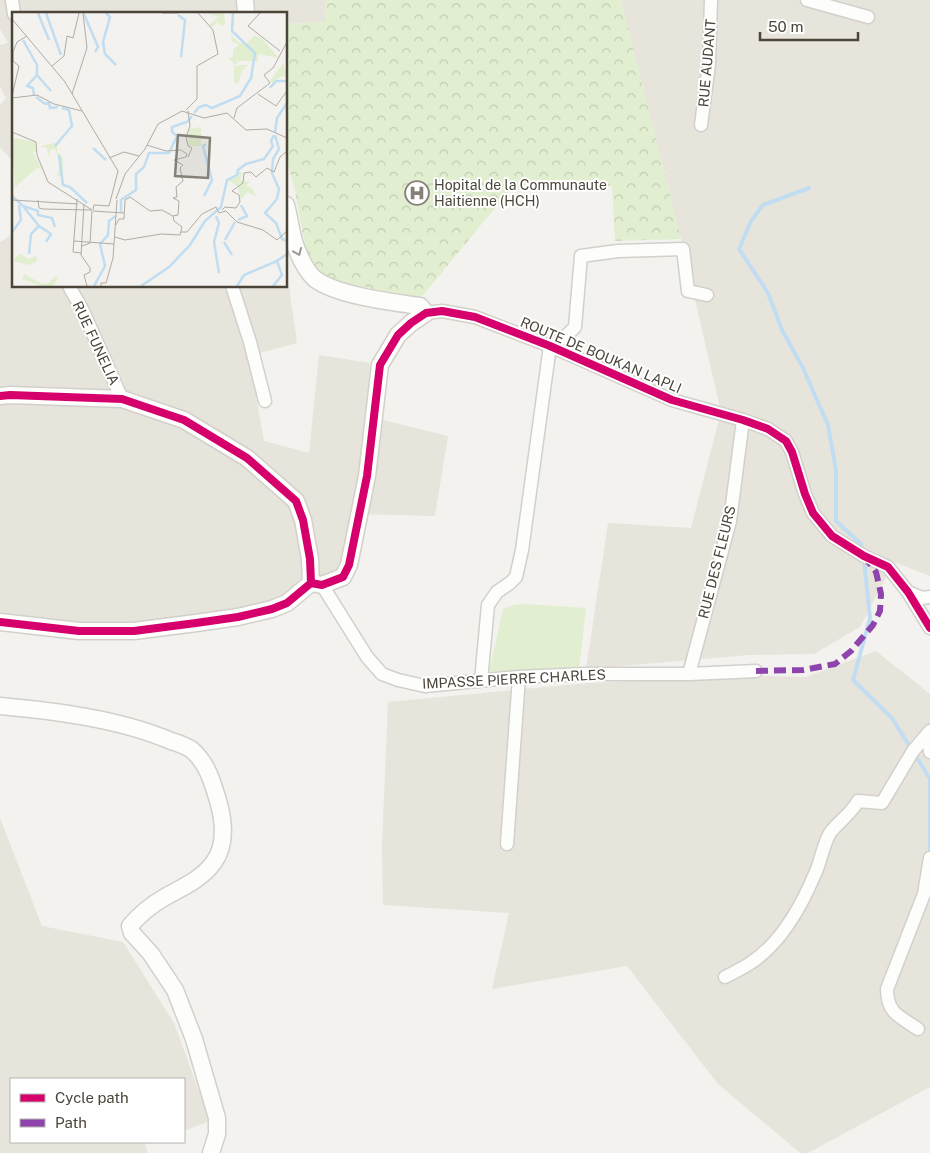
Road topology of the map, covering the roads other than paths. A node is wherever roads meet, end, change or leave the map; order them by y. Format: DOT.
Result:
graph roads {
  1 [pos="711,0"];
  2 [pos="807,0"];
  3 [pos="868,17"];
  4 [pos="701,125"];
  5 [pos="288,214"];
  6 [pos="70,288"];
  7 [pos="233,288"];
  8 [pos="707,295"];
  9 [pos="426,313"];
  10 [pos="550,346"];
  11 [pos="0,396"];
  12 [pos="122,399"];
  13 [pos="265,401"];
  14 [pos="743,420"];
  15 [pos="316,584"];
  16 [pos="908,592"];
  17 [pos="930,597"];
  18 [pos="0,622"];
  19 [pos="930,628"];
  20 [pos="756,671"];
  21 [pos="688,674"];
  22 [pos="519,677"];
  23 [pos="481,680"];
  24 [pos="0,706"];
  25 [pos="929,732"];
  26 [pos="930,752"];
  27 [pos="507,844"];
  28 [pos="930,858"];
  29 [pos="725,977"];
  30 [pos="918,1029"];
  31 [pos="212,1153"];
  1 -- 4 [label="street, RUE AUDANT"];
  2 -- 3 [label="street"];
  5 -- 9 [label="street, one-way"];
  6 -- 12 [label="street, RUE FUNELIA"];
  7 -- 13 [label="street"];
  8 -- 10 [label="street"];
  9 -- 10 [label="street, ROUTE DE BOUKAN LAPLI"];
  9 -- 15 [label="street"];
  10 -- 14 [label="street, ROUTE DE BOUKAN LAPLI"];
  10 -- 23 [label="street"];
  11 -- 12 [label="street"];
  12 -- 15 [label="street"];
  14 -- 16 [label="street, ROUTE DE BOUKAN LAPLI"];
  14 -- 21 [label="street, RUE DES FLEURS"];
  15 -- 18 [label="street"];
  15 -- 23 [label="street, IMPASSE PIERRE CHARLES"];
  16 -- 17 [label="street"];
  16 -- 19 [label="street, ROUTE DE BOUKAN LAPLI"];
  20 -- 21 [label="street, IMPASSE PIERRE CHARLES"];
  21 -- 22 [label="street, IMPASSE PIERRE CHARLES"];
  22 -- 23 [label="street, IMPASSE PIERRE CHARLES"];
  22 -- 27 [label="street"];
  24 -- 31 [label="street"];
  25 -- 26 [label="street"];
  25 -- 29 [label="street"];
  28 -- 30 [label="street"];
}
